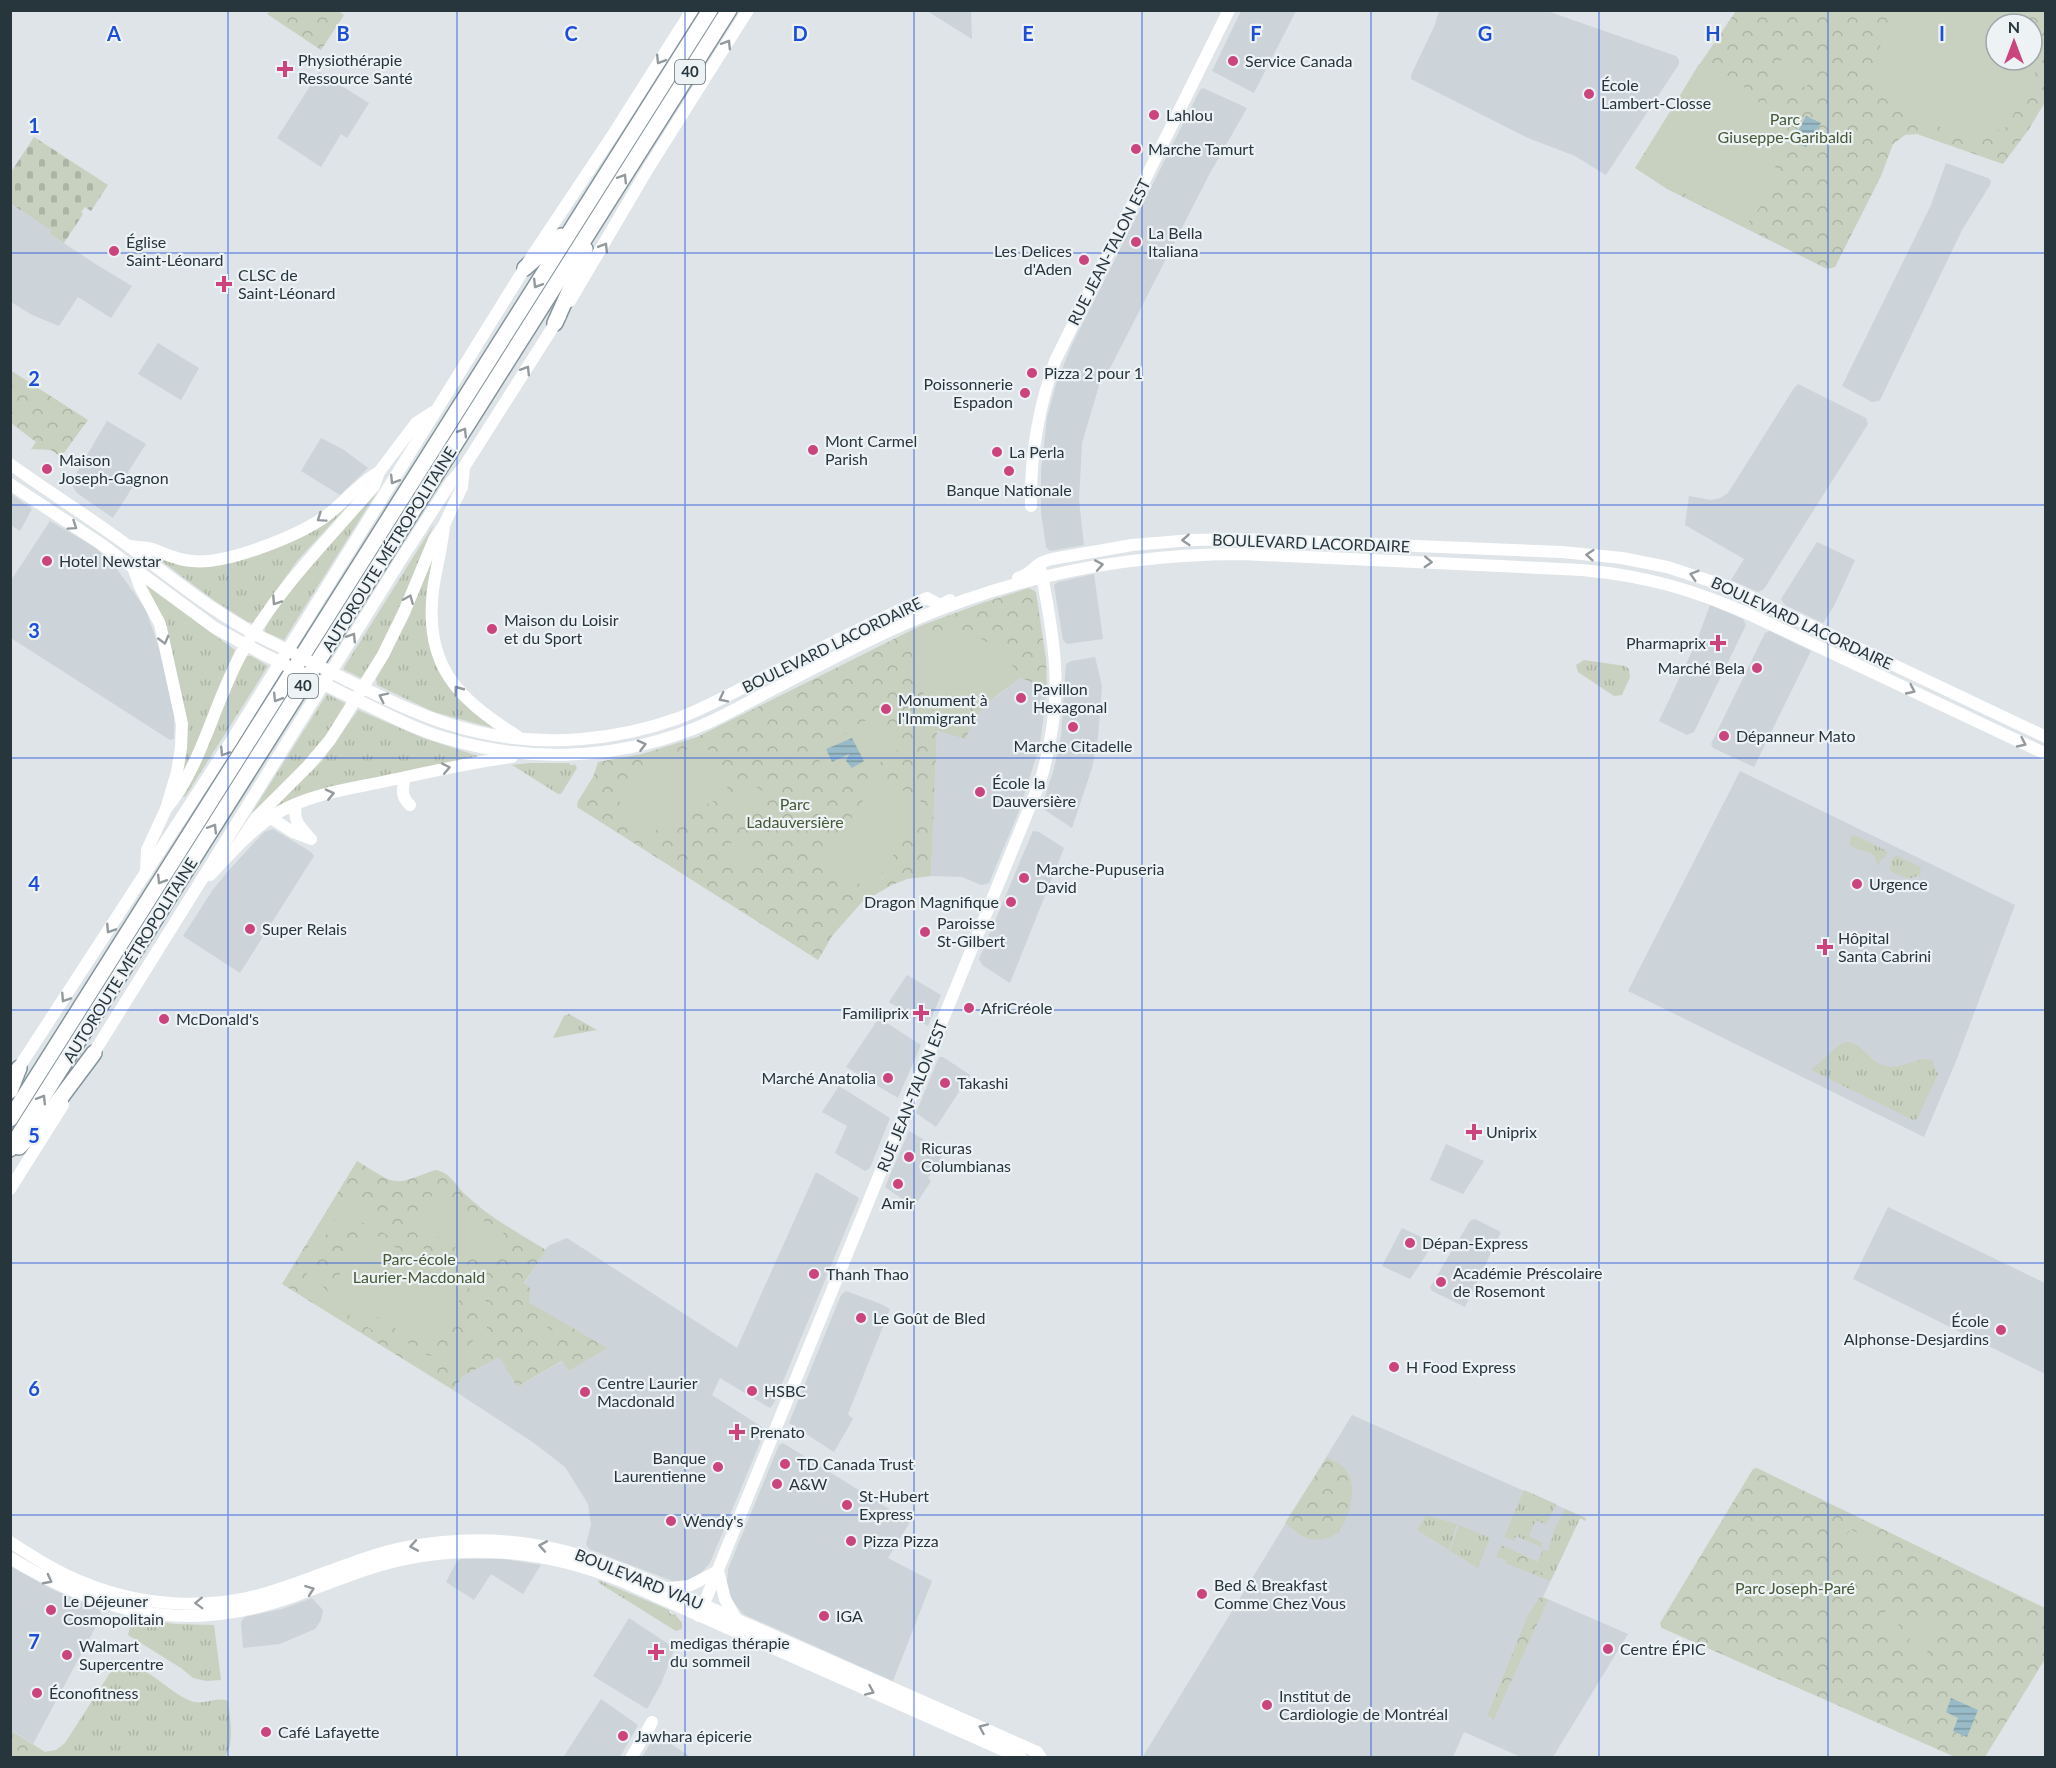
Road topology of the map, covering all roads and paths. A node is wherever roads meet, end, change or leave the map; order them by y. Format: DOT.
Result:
graph roads {
  1 [pos="692,10"];
  2 [pos="710,10"];
  3 [pos="729,10"];
  4 [pos="748,10"];
  5 [pos="1229,10"];
  6 [pos="587,220"];
  7 [pos="525,268"];
  8 [pos="555,323"];
  9 [pos="436,410"];
  10 [pos="10,464"];
  11 [pos="464,466"];
  12 [pos="379,472"];
  13 [pos="10,484"];
  14 [pos="1031,506"];
  15 [pos="444,525"];
  16 [pos="128,546"];
  17 [pos="1039,562"];
  18 [pos="133,567"];
  19 [pos="1042,578"];
  20 [pos="254,634"];
  21 [pos="247,646"];
  22 [pos="363,688"];
  23 [pos="356,699"];
  24 [pos="2046,736"];
  25 [pos="520,738"];
  26 [pos="2046,754"];
  27 [pos="528,755"];
  28 [pos="405,777"];
  29 [pos="296,804"];
  30 [pos="411,805"];
  31 [pos="166,810"];
  32 [pos="271,818"];
  33 [pos="238,844"];
  34 [pos="146,874"];
  35 [pos="191,894"];
  36 [pos="94,1053"];
  37 [pos="19,1068"];
  38 [pos="10,1082"];
  39 [pos="10,1091"];
  40 [pos="10,1119"];
  41 [pos="10,1149"];
  42 [pos="10,1156"];
  43 [pos="10,1189"];
  44 [pos="10,1542"];
  45 [pos="10,1558"];
  46 [pos="718,1571"];
  47 [pos="665,1588"];
  48 [pos="702,1610"];
  49 [pos="736,1619"];
  50 [pos="652,1722"];
  51 [pos="631,1758"];
  52 [pos="1021,1758"];
  53 [pos="1041,1758"];
  1 -- 7 [label="main road, one-way"];
  2 -- 6 [label="highway, AUTOROUTE MÉTROPOLITAINE / 40"];
  6 -- 3 [label="highway, AUTOROUTE MÉTROPOLITAINE / 40, one-way"];
  8 -- 4 [label="main road, one-way"];
  5 -- 14 [label="main road, RUE JEAN-TALON EST"];
  6 -- 7 [label="highway"];
  6 -- 8 [label="highway"];
  6 -- 40 [label="highway, AUTOROUTE MÉTROPOLITAINE / 40, one-way"];
  41 -- 6 [label="highway, AUTOROUTE MÉTROPOLITAINE / 40, one-way"];
  7 -- 9 [label="main road"];
  11 -- 8 [label="main road, one-way"];
  9 -- 12 [label="main road"];
  9 -- 34 [label="main road, one-way"];
  10 -- 16 [label="main road, BOULEVARD LACORDAIRE"];
  11 -- 15 [label="main road"];
  35 -- 11 [label="main road, one-way"];
  12 -- 16 [label="main road, one-way"];
  12 -- 20 [label="main road, one-way"];
  13 -- 18 [label="main road, BOULEVARD LACORDAIRE, one-way"];
  22 -- 15 [label="main road, one-way"];
  25 -- 15 [label="main road, one-way"];
  16 -- 20 [label="main road, BOULEVARD LACORDAIRE"];
  17 -- 19 [label="main road, RUE JEAN-TALON EST"];
  24 -- 17 [label="main road, BOULEVARD LACORDAIRE, one-way"];
  17 -- 25 [label="main road, BOULEVARD LACORDAIRE, one-way"];
  18 -- 21 [label="main road, BOULEVARD LACORDAIRE"];
  18 -- 31 [label="main road, one-way"];
  19 -- 26 [label="main road, BOULEVARD LACORDAIRE, one-way"];
  27 -- 19 [label="main road, BOULEVARD LACORDAIRE, one-way"];
  19 -- 46 [label="main road, RUE JEAN-TALON EST"];
  20 -- 21 [label="main road"];
  20 -- 22 [label="main road, BOULEVARD LACORDAIRE, bridge"];
  21 -- 23 [label="main road, BOULEVARD LACORDAIRE, bridge"];
  21 -- 31 [label="main road"];
  22 -- 23 [label="main road"];
  25 -- 22 [label="main road, BOULEVARD LACORDAIRE, one-way"];
  23 -- 27 [label="main road, BOULEVARD LACORDAIRE"];
  23 -- 33 [label="main road"];
  28 -- 27 [label="main road, one-way"];
  29 -- 28 [label="main road, one-way"];
  28 -- 30 [label="main road"];
  29 -- 32 [label="main road"];
  29 -- 32 [label="main road"];
  31 -- 34 [label="main road"];
  32 -- 33 [label="main road"];
  33 -- 35 [label="main road"];
  34 -- 37 [label="main road, one-way"];
  35 -- 36 [label="main road"];
  36 -- 42 [label="highway"];
  36 -- 43 [label="main road"];
  37 -- 38 [label="main road"];
  37 -- 39 [label="highway"];
  47 -- 44 [label="main road, BOULEVARD VIAU, one-way"];
  45 -- 48 [label="main road, BOULEVARD VIAU, one-way"];
  46 -- 47 [label="main road"];
  46 -- 48 [label="main road, RUE JEAN-TALON EST"];
  46 -- 49 [label="main road"];
  47 -- 48 [label="main road, BOULEVARD VIAU"];
  48 -- 49 [label="main road, BOULEVARD VIAU"];
  48 -- 52 [label="main road, BOULEVARD VIAU, one-way"];
  53 -- 49 [label="main road, BOULEVARD VIAU, one-way"];
  50 -- 51 [label="main road"];
}
